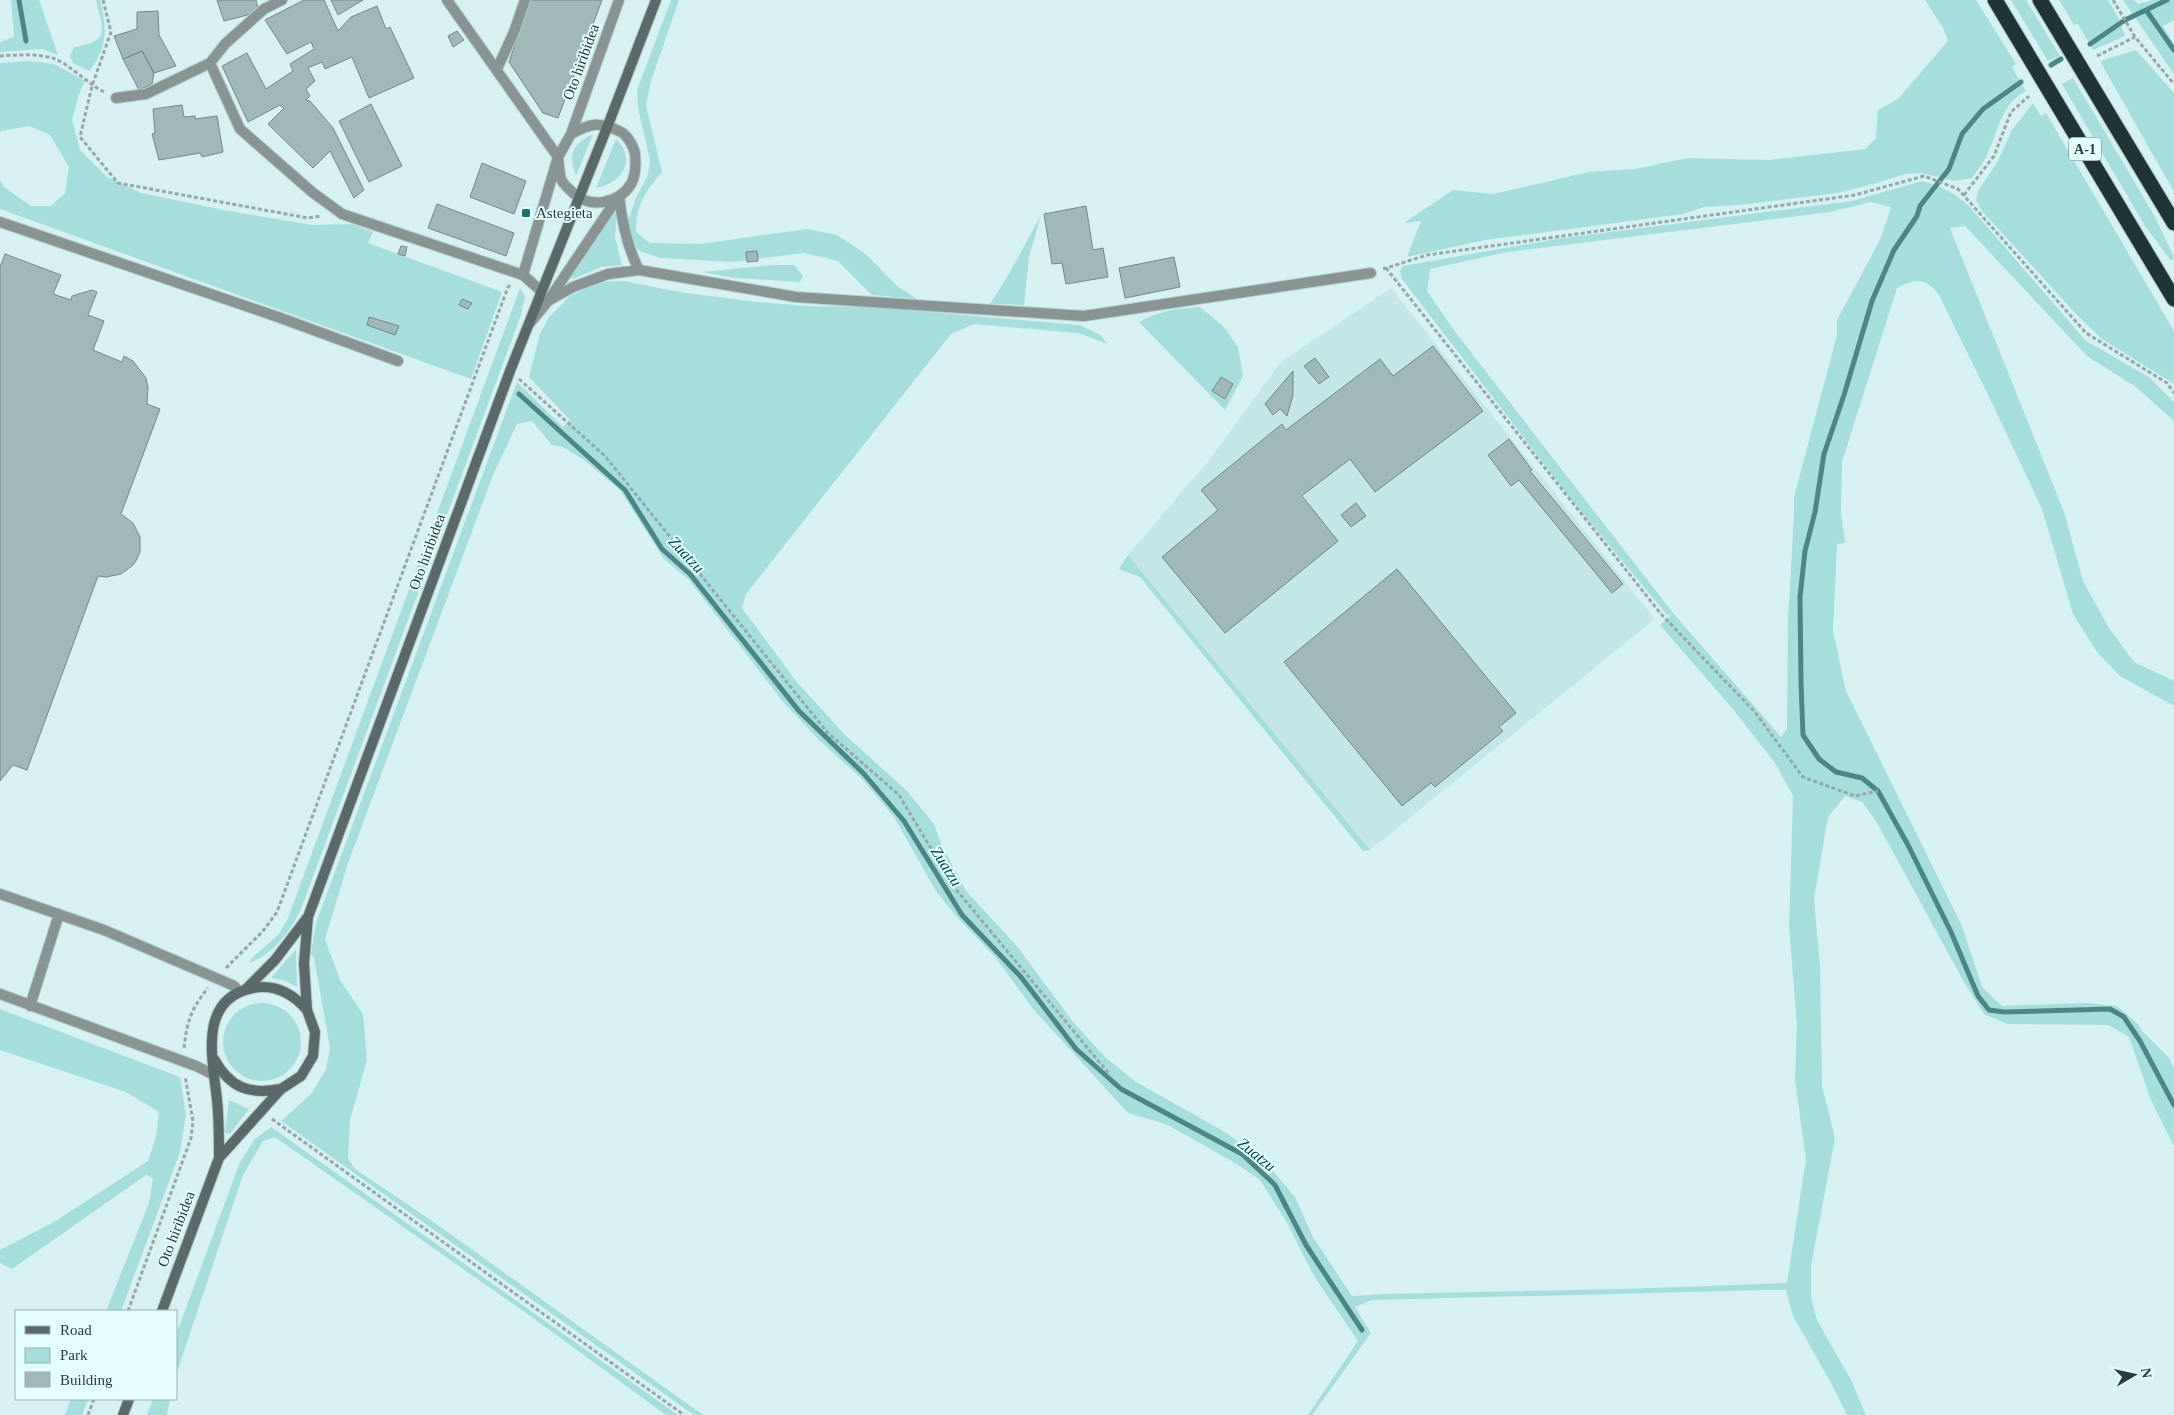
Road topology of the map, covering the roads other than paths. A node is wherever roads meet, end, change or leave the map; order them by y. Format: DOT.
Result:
graph roads {
  1 [pos="282,0"];
  2 [pos="447,0"];
  3 [pos="525,0"];
  4 [pos="619,0"];
  5 [pos="656,0"];
  6 [pos="1995,0"];
  7 [pos="2040,0"];
  8 [pos="210,63"];
  9 [pos="497,70"];
  10 [pos="116,98"];
  11 [pos="608,125"];
  12 [pos="571,134"];
  13 [pos="558,156"];
  14 [pos="618,196"];
  15 [pos="578,198"];
  16 [pos="0,222"];
  17 [pos="2174,223"];
  18 [pos="638,270"];
  19 [pos="1371,273"];
  20 [pos="523,275"];
  21 [pos="541,291"];
  22 [pos="2174,298"];
  23 [pos="548,301"];
  24 [pos="526,328"];
  25 [pos="398,361"];
  26 [pos="0,894"];
  27 [pos="59,914"];
  28 [pos="308,917"];
  29 [pos="243,991"];
  30 [pos="0,994"];
  31 [pos="30,1006"];
  32 [pos="307,1010"];
  33 [pos="213,1056"];
  34 [pos="214,1076"];
  35 [pos="281,1089"];
  36 [pos="219,1158"];
  37 [pos="162,1310"];
  38 [pos="129,1400"];
  39 [pos="123,1415"];
  1 -- 8 [label="street"];
  2 -- 9 [label="street"];
  3 -- 9 [label="street"];
  4 -- 12 [label="street, Oto hiribidea"];
  5 -- 11 [label="street, Oto hiribidea"];
  6 -- 22 [label="highway, A-1"];
  7 -- 17 [label="highway, A-1"];
  8 -- 10 [label="street"];
  8 -- 20 [label="street"];
  9 -- 13 [label="street"];
  11 -- 12 [label="street"];
  11 -- 14 [label="street"];
  11 -- 15 [label="street, Oto hiribidea"];
  12 -- 13 [label="street, Oto hiribidea"];
  13 -- 15 [label="street"];
  13 -- 20 [label="street, Oto hiribidea"];
  14 -- 15 [label="street"];
  14 -- 18 [label="street"];
  14 -- 23 [label="street"];
  15 -- 21 [label="street, Oto hiribidea"];
  16 -- 25 [label="street"];
  18 -- 19 [label="street"];
  18 -- 23 [label="street"];
  20 -- 21 [label="street"];
  21 -- 24 [label="street, Oto hiribidea"];
  23 -- 24 [label="street"];
  24 -- 28 [label="street, Oto hiribidea"];
  26 -- 27 [label="street"];
  27 -- 29 [label="street"];
  27 -- 31 [label="street"];
  28 -- 29 [label="street, Oto hiribidea"];
  28 -- 32 [label="street, Oto hiribidea"];
  29 -- 32 [label="street"];
  29 -- 33 [label="street, Oto hiribidea"];
  30 -- 31 [label="street"];
  31 -- 34 [label="street"];
  32 -- 35 [label="street, Oto hiribidea"];
  33 -- 34 [label="street, Oto hiribidea"];
  33 -- 35 [label="street, Oto hiribidea"];
  34 -- 36 [label="street, Oto hiribidea"];
  35 -- 36 [label="street, Oto hiribidea"];
  36 -- 37 [label="street, Oto hiribidea"];
  38 -- 39 [label="street"];
}
